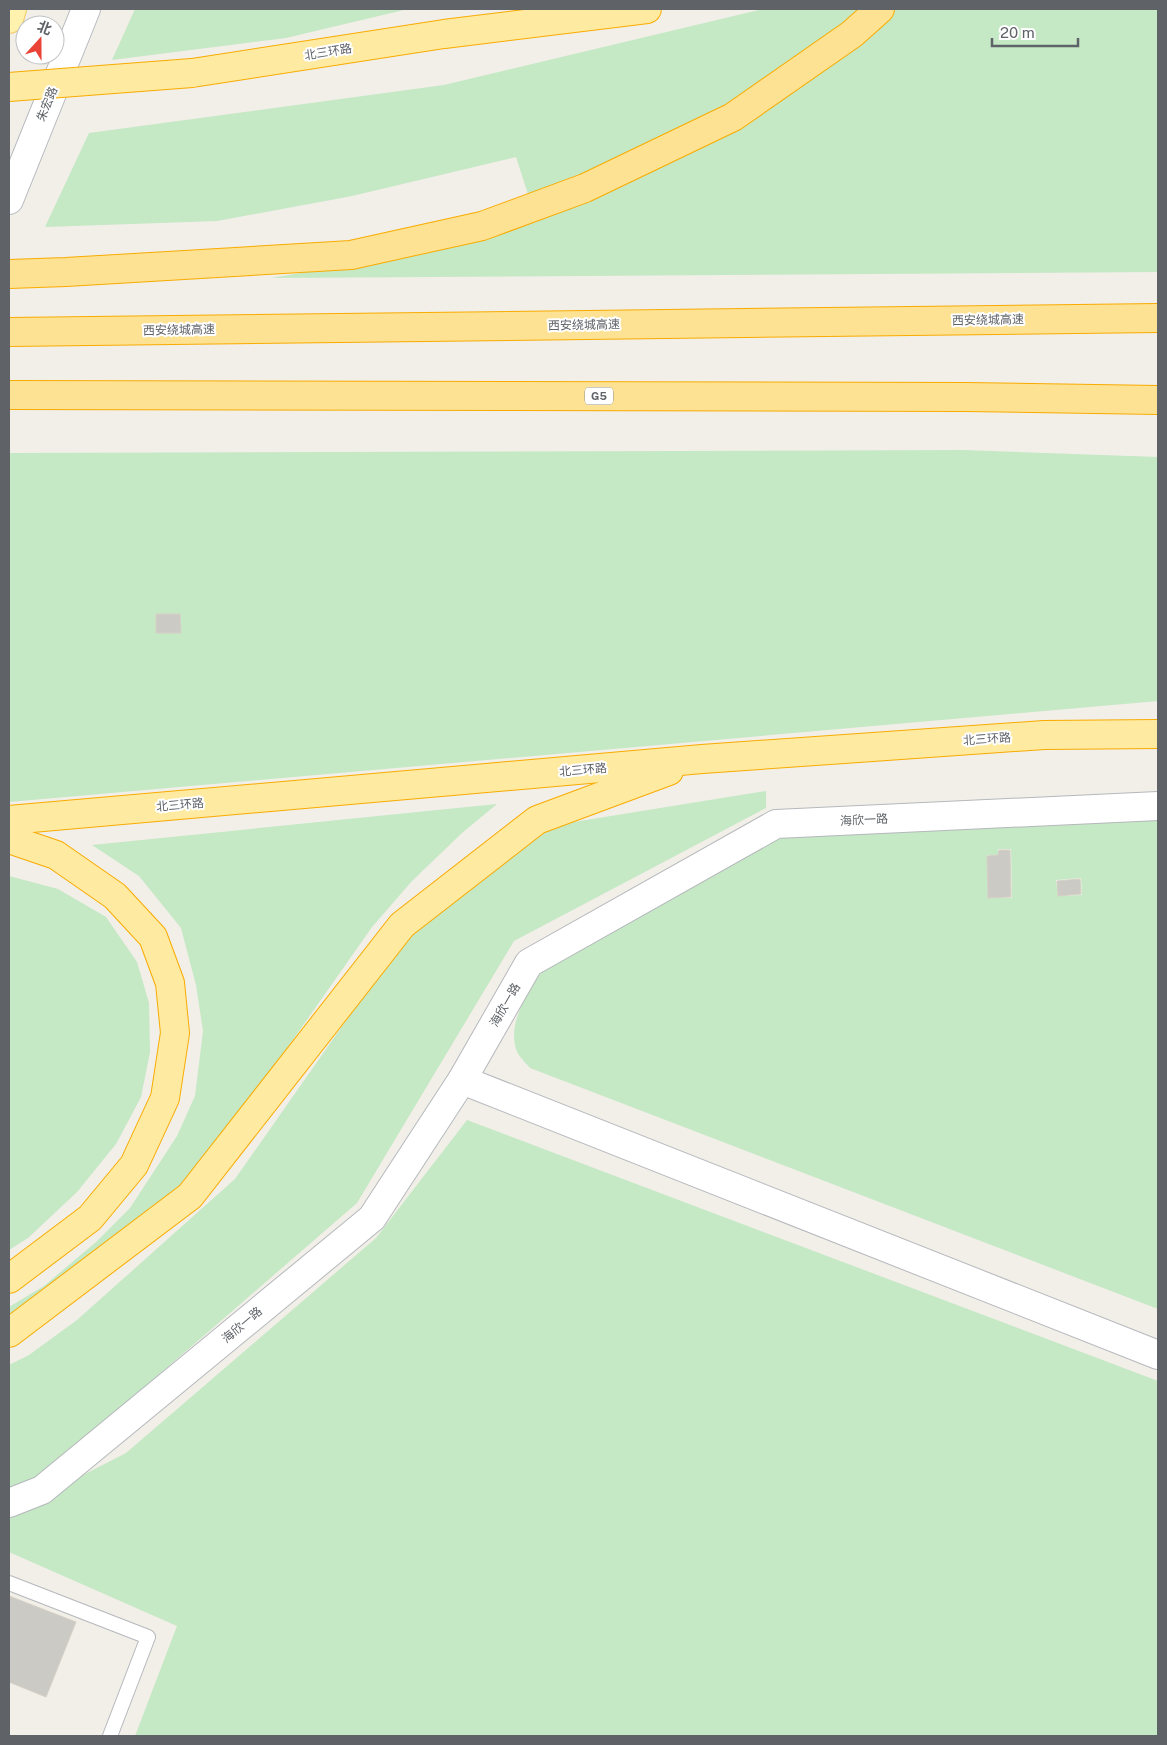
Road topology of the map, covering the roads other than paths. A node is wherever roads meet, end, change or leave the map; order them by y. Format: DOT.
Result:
graph roads {
  1 [pos="12,9"];
  2 [pos="86,9"];
  3 [pos="475,9"];
  4 [pos="647,9"];
  5 [pos="880,9"];
  6 [pos="9,19"];
  7 [pos="444,34"];
  8 [pos="9,88"];
  9 [pos="9,200"];
  10 [pos="9,274"];
  11 [pos="1158,318"];
  12 [pos="9,332"];
  13 [pos="9,395"];
  14 [pos="1158,400"];
  15 [pos="1158,734"];
  16 [pos="702,759"];
  17 [pos="1158,806"];
  18 [pos="9,820"];
  19 [pos="9,839"];
  20 [pos="462,1080"];
  21 [pos="9,1279"];
  22 [pos="9,1334"];
  23 [pos="1158,1355"];
  24 [pos="9,1504"];
  25 [pos="9,1583"];
  26 [pos="110,1736"];
  1 -- 6 [label="main road"];
  2 -- 9 [label="street, 朱宏路"];
  3 -- 7 [label="highway"];
  4 -- 7 [label="highway, 北三环路"];
  5 -- 10 [label="highway"];
  7 -- 8 [label="highway, 北三环路, bridge"];
  11 -- 12 [label="highway, 西安绕城高速"];
  13 -- 14 [label="highway, G5"];
  15 -- 16 [label="highway, 北三环路"];
  16 -- 18 [label="highway, 北三环路"];
  16 -- 22 [label="highway"];
  17 -- 20 [label="street, 海欣一路"];
  19 -- 21 [label="highway"];
  20 -- 23 [label="street"];
  20 -- 24 [label="street, 海欣一路"];
  25 -- 26 [label="lane"];
}
